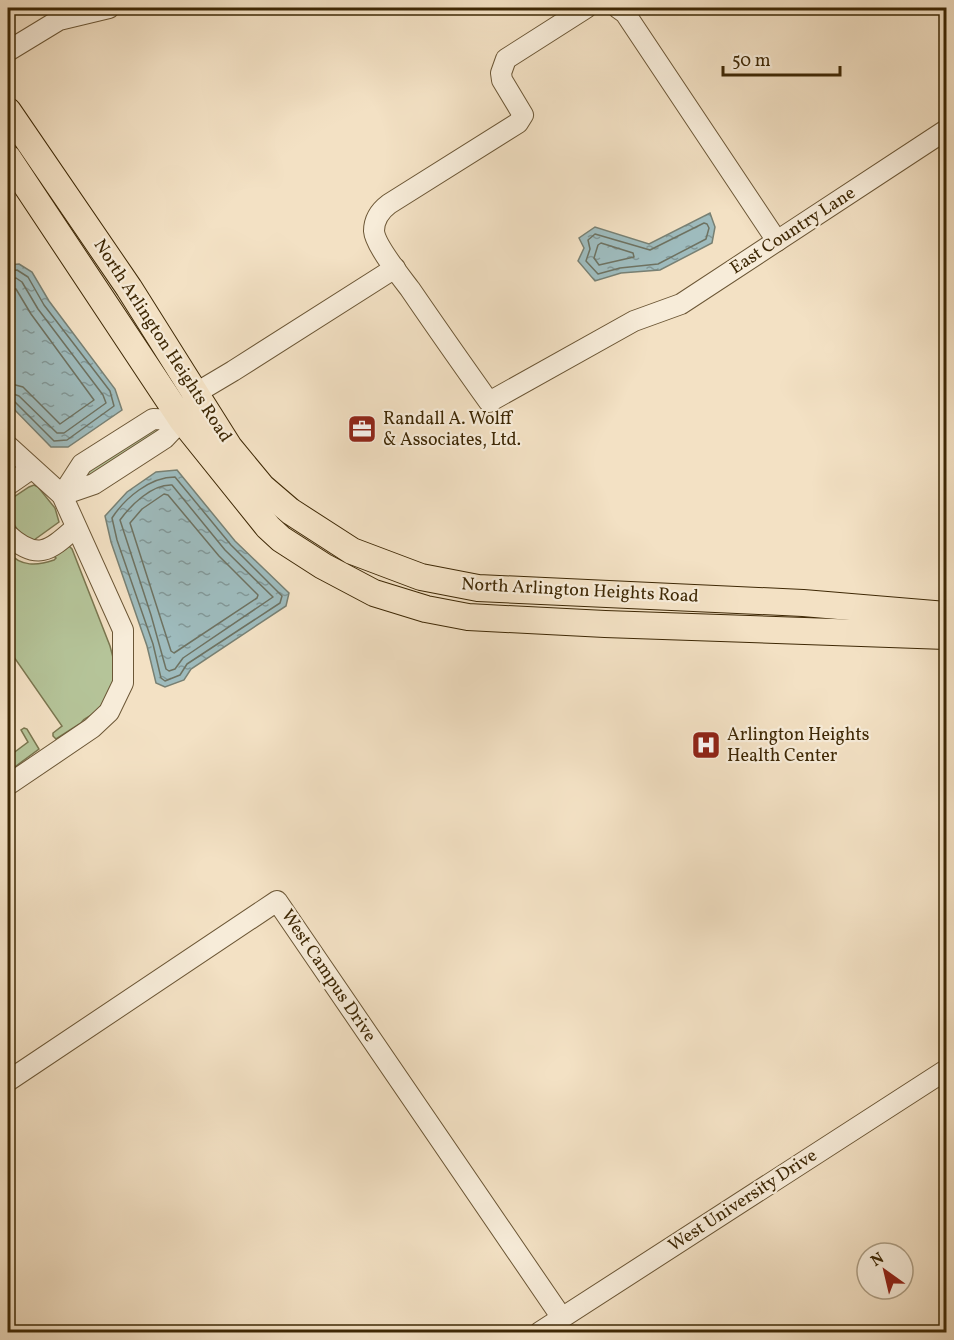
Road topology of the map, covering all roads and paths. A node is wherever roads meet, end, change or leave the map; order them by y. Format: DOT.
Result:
graph roads {
  1 [pos="109,8"];
  2 [pos="586,8"];
  3 [pos="618,8"];
  4 [pos="8,51"];
  5 [pos="8,111"];
  6 [pos="946,130"];
  7 [pos="8,158"];
  8 [pos="777,241"];
  9 [pos="395,268"];
  10 [pos="196,393"];
  11 [pos="182,420"];
  12 [pos="8,446"];
  13 [pos="31,469"];
  14 [pos="8,485"];
  15 [pos="62,495"];
  16 [pos="75,528"];
  17 [pos="8,535"];
  18 [pos="946,615"];
  19 [pos="946,636"];
  20 [pos="8,785"];
  21 [pos="946,1072"];
  22 [pos="8,1082"];
  23 [pos="562,1318"];
  24 [pos="540,1332"];
  1 -- 4 [label="street"];
  2 -- 9 [label="street"];
  3 -- 8 [label="street"];
  5 -- 10 [label="main road, North Arlington Heights Road"];
  6 -- 8 [label="street, East Country Lane"];
  7 -- 11 [label="main road, North Arlington Heights Road"];
  8 -- 9 [label="street, East Country Lane"];
  9 -- 10 [label="street"];
  10 -- 11 [label="street"];
  10 -- 18 [label="main road, North Arlington Heights Road"];
  11 -- 15 [label="street"];
  11 -- 19 [label="main road, North Arlington Heights Road"];
  12 -- 13 [label="street"];
  13 -- 14 [label="street"];
  13 -- 15 [label="street"];
  15 -- 16 [label="street"];
  16 -- 17 [label="street"];
  16 -- 20 [label="street"];
  21 -- 23 [label="street, West University Drive"];
  22 -- 23 [label="street, West Campus Drive"];
  23 -- 24 [label="street, West University Drive"];
}
